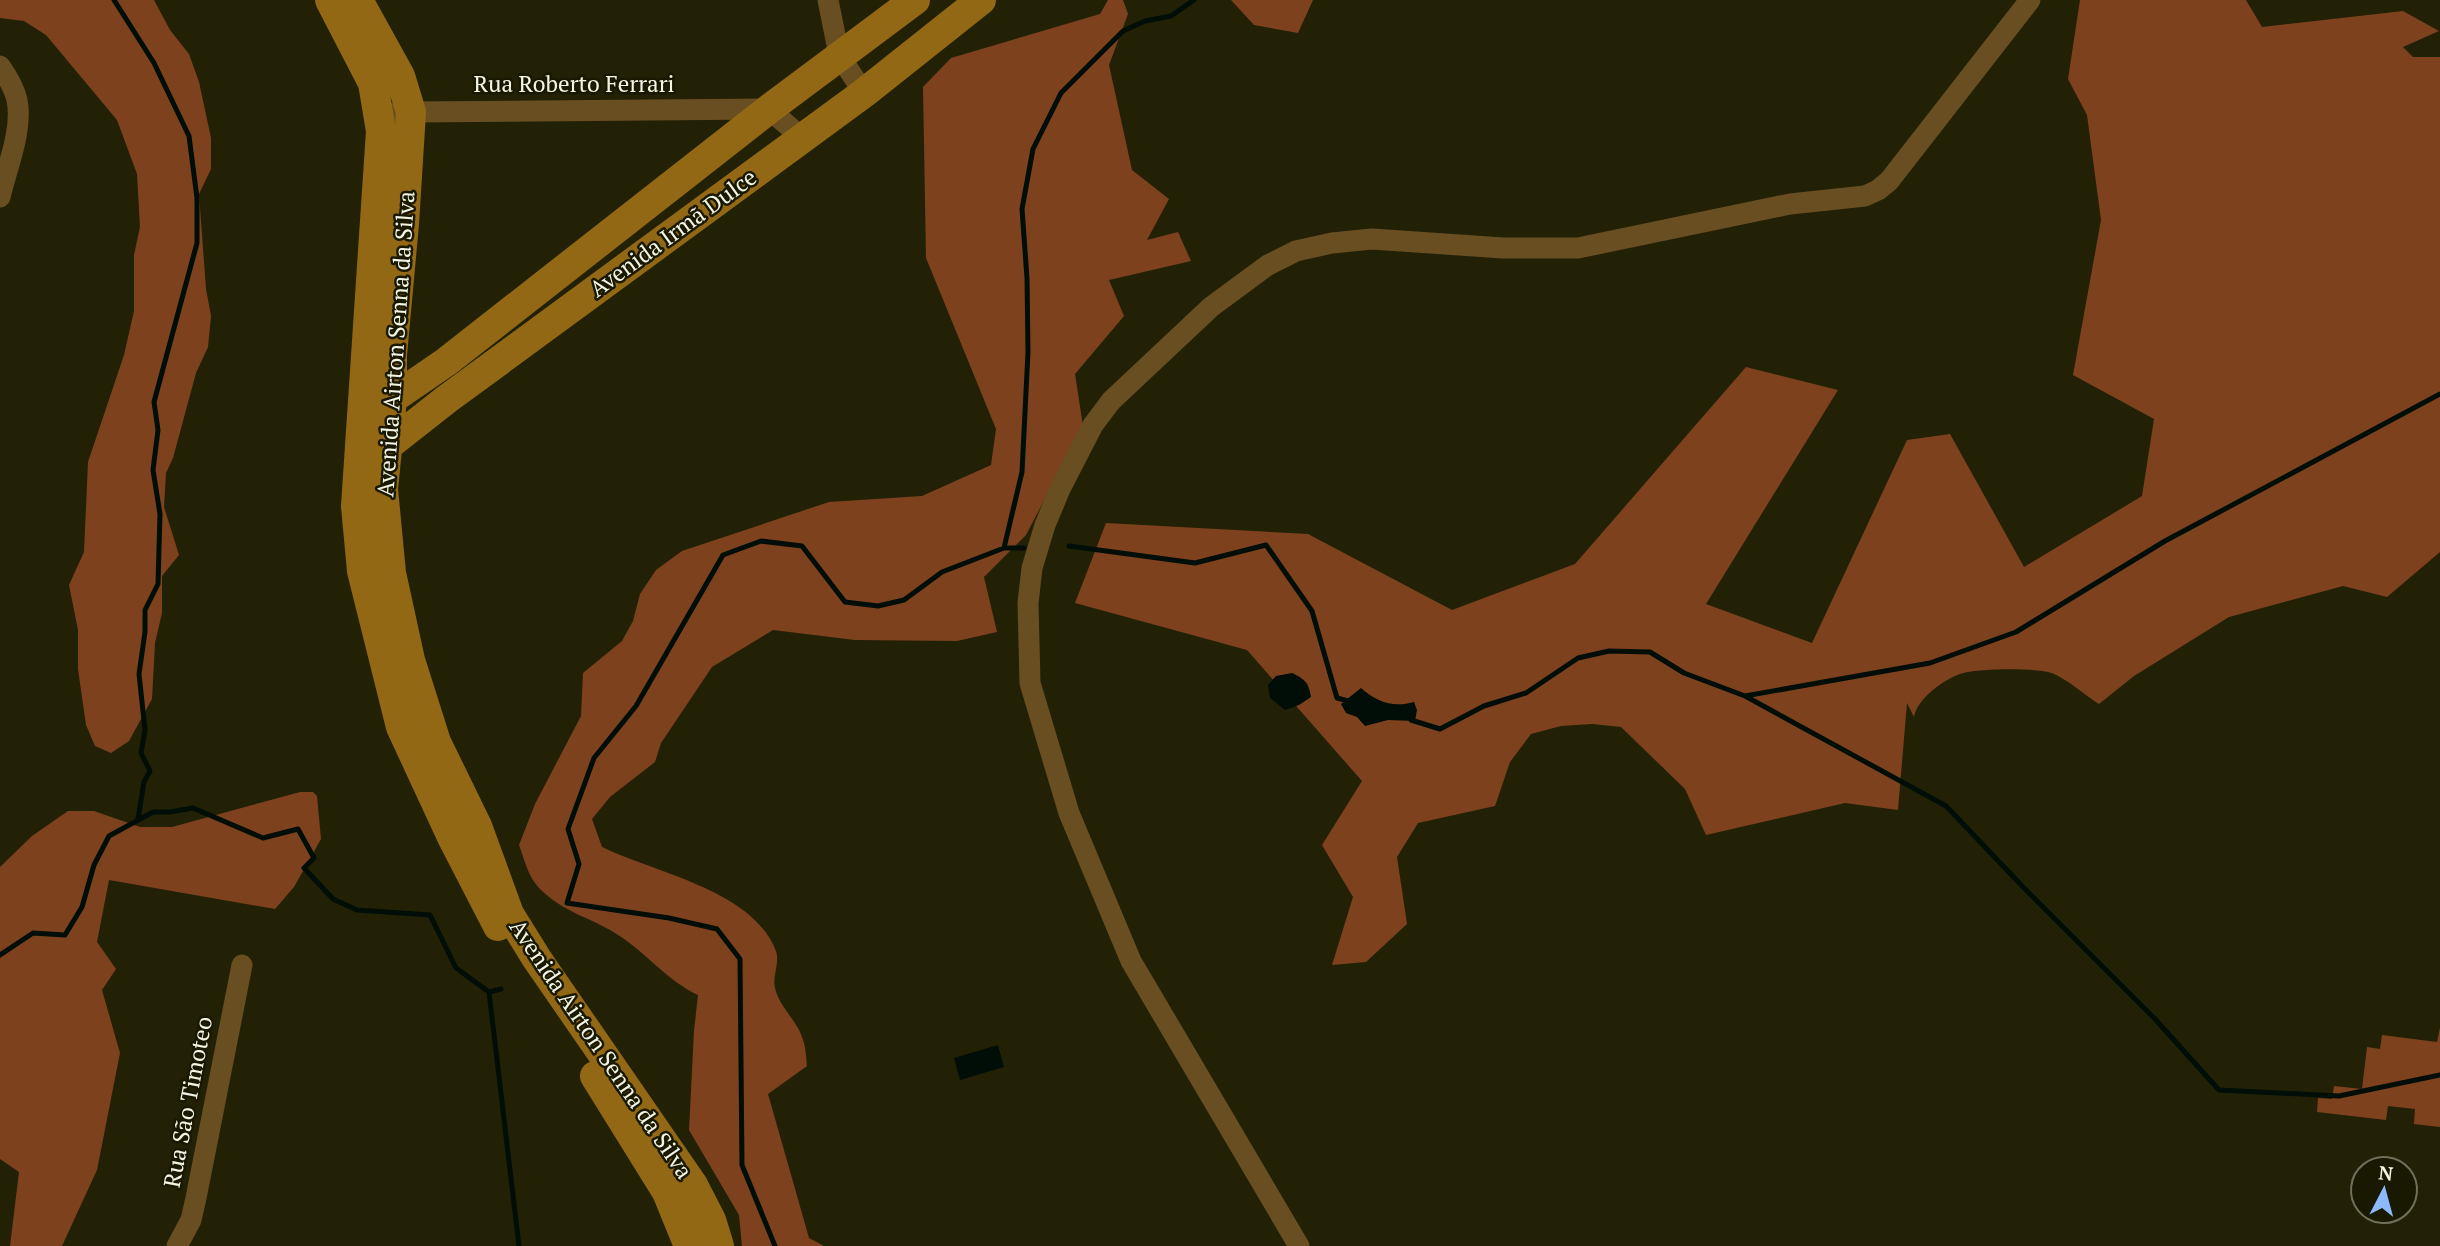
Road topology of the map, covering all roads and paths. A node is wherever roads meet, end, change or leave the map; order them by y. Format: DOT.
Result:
graph roads {
  1 [pos="330,0"];
  2 [pos="358,0"];
  3 [pos="828,0"];
  4 [pos="915,0"];
  5 [pos="981,0"];
  6 [pos="2030,0"];
  7 [pos="839,55"];
  8 [pos="0,65"];
  9 [pos="864,93"];
  10 [pos="769,109"];
  11 [pos="411,112"];
  12 [pos="380,115"];
  13 [pos="802,138"];
  14 [pos="0,197"];
  15 [pos="392,399"];
  16 [pos="364,411"];
  17 [pos="373,452"];
  18 [pos="242,965"];
  19 [pos="673,1177"];
  20 [pos="177,1246"];
  21 [pos="689,1246"];
  22 [pos="719,1246"];
  23 [pos="1299,1246"];
  1 -- 12 [label="street, Avenida Airton Senna da Silva"];
  2 -- 11 [label="street, Avenida Airton Senna da Silva"];
  3 -- 7 [label="street"];
  4 -- 7 [label="street, Avenida Irmã Dulce"];
  5 -- 9 [label="street, Avenida Irmã Dulce"];
  6 -- 23 [label="street"];
  7 -- 9 [label="street"];
  7 -- 10 [label="street, Avenida Irmã Dulce"];
  8 -- 14 [label="street"];
  9 -- 13 [label="street, Avenida Irmã Dulce"];
  10 -- 11 [label="street, Rua Roberto Ferrari"];
  10 -- 13 [label="street"];
  10 -- 15 [label="street, Avenida Irmã Dulce"];
  11 -- 12 [label="street, Rua Roberto Ferrari"];
  11 -- 15 [label="street, Avenida Airton Senna da Silva"];
  12 -- 16 [label="street, Avenida Airton Senna da Silva"];
  13 -- 17 [label="street, Avenida Irmã Dulce"];
  15 -- 16 [label="street, Avenida Irmã Dulce"];
  15 -- 17 [label="street, Avenida Airton Senna da Silva"];
  16 -- 17 [label="street, Avenida Airton Senna da Silva"];
  17 -- 19 [label="street, Avenida Airton Senna da Silva"];
  18 -- 20 [label="street, Rua São Timoteo"];
  19 -- 21 [label="street, Avenida Airton Senna da Silva"];
  19 -- 22 [label="street, Avenida Airton Senna da Silva"];
}
